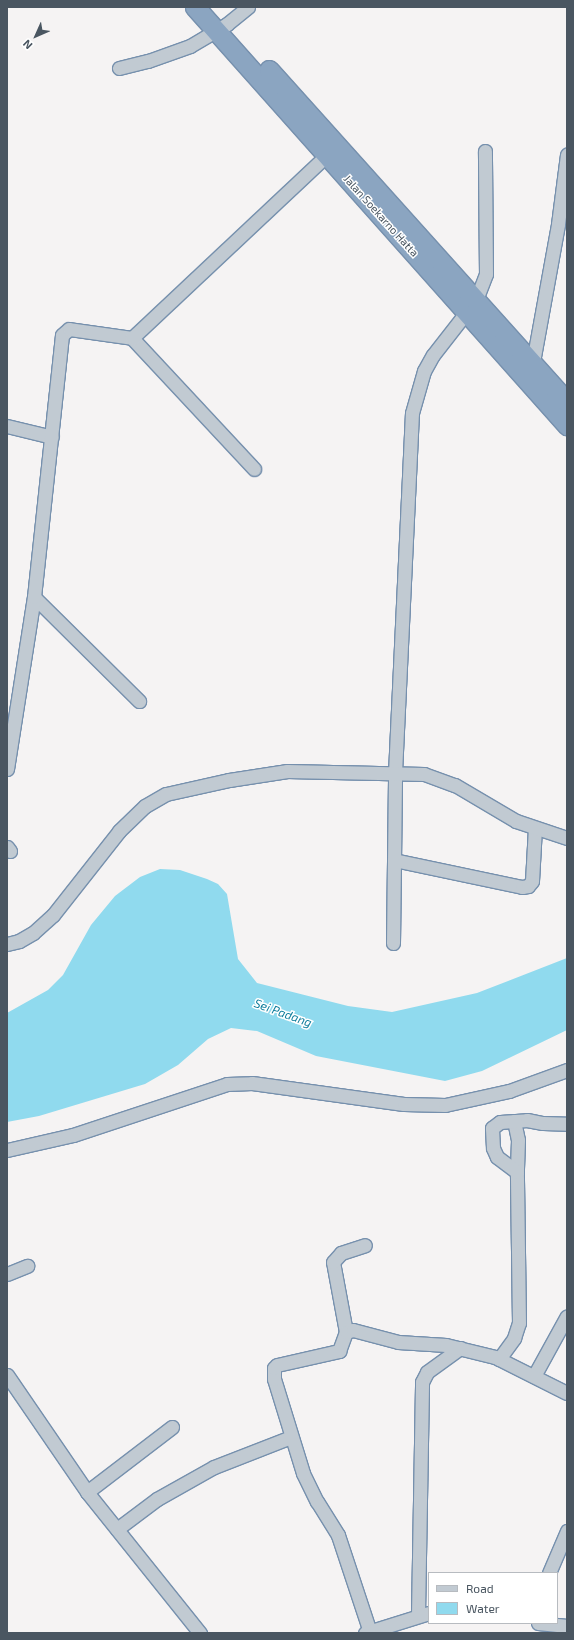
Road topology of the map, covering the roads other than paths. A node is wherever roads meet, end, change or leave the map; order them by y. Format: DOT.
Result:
graph roads {
  1 [pos="195,7"];
  2 [pos="212,7"];
  3 [pos="248,7"];
  4 [pos="221,27"];
  5 [pos="119,68"];
  6 [pos="332,150"];
  7 [pos="485,152"];
  8 [pos="567,155"];
  9 [pos="471,306"];
  10 [pos="132,338"];
  11 [pos="533,362"];
  12 [pos="567,402"];
  13 [pos="567,425"];
  14 [pos="7,426"];
  15 [pos="52,437"];
  16 [pos="254,469"];
  17 [pos="34,597"];
  18 [pos="139,701"];
  19 [pos="7,769"];
  20 [pos="395,773"];
  21 [pos="535,828"];
  22 [pos="567,838"];
  23 [pos="394,860"];
  24 [pos="393,943"];
  25 [pos="7,944"];
  26 [pos="567,1070"];
  27 [pos="514,1121"];
  28 [pos="567,1124"];
  29 [pos="7,1150"];
  30 [pos="517,1172"];
  31 [pos="365,1245"];
  32 [pos="27,1266"];
  33 [pos="7,1274"];
  34 [pos="567,1316"];
  35 [pos="346,1332"];
  36 [pos="460,1348"];
  37 [pos="499,1358"];
  38 [pos="7,1375"];
  39 [pos="534,1376"];
  40 [pos="567,1393"];
  41 [pos="172,1427"];
  42 [pos="291,1438"];
  43 [pos="87,1492"];
  44 [pos="117,1529"];
  45 [pos="567,1531"];
  46 [pos="549,1572"];
  47 [pos="424,1614"];
  48 [pos="548,1624"];
  49 [pos="567,1626"];
  50 [pos="368,1632"];
  51 [pos="200,1633"];
  1 -- 4 [label="highway, Jalan Soekarno Hatta"];
  2 -- 4 [label="highway, Jalan Soekarno Hatta"];
  3 -- 4 [label="street"];
  4 -- 5 [label="street"];
  4 -- 6 [label="highway, Jalan Soekarno Hatta"];
  6 -- 9 [label="highway, Jalan Soekarno Hatta"];
  6 -- 10 [label="street"];
  7 -- 9 [label="street"];
  8 -- 11 [label="street"];
  9 -- 11 [label="highway, Jalan Soekarno Hatta"];
  9 -- 13 [label="highway, Jalan Soekarno Hatta"];
  9 -- 20 [label="street"];
  10 -- 15 [label="street"];
  10 -- 16 [label="street"];
  11 -- 12 [label="highway, Jalan Soekarno Hatta"];
  14 -- 15 [label="street"];
  15 -- 17 [label="street"];
  17 -- 18 [label="street"];
  17 -- 19 [label="street"];
  20 -- 21 [label="street"];
  20 -- 23 [label="street"];
  20 -- 25 [label="street"];
  21 -- 22 [label="street"];
  21 -- 23 [label="street"];
  23 -- 24 [label="street"];
  26 -- 29 [label="street"];
  27 -- 28 [label="street"];
  27 -- 30 [label="street"];
  27 -- 30 [label="street"];
  30 -- 37 [label="street"];
  31 -- 35 [label="street"];
  32 -- 33 [label="street"];
  34 -- 39 [label="street"];
  35 -- 36 [label="street"];
  35 -- 42 [label="street"];
  36 -- 37 [label="street"];
  36 -- 47 [label="street"];
  37 -- 39 [label="street"];
  38 -- 43 [label="street"];
  39 -- 40 [label="street"];
  41 -- 43 [label="street"];
  42 -- 44 [label="street"];
  42 -- 50 [label="street"];
  43 -- 44 [label="street"];
  44 -- 51 [label="street"];
  45 -- 46 [label="street"];
  47 -- 50 [label="street"];
  48 -- 49 [label="street"];
}
